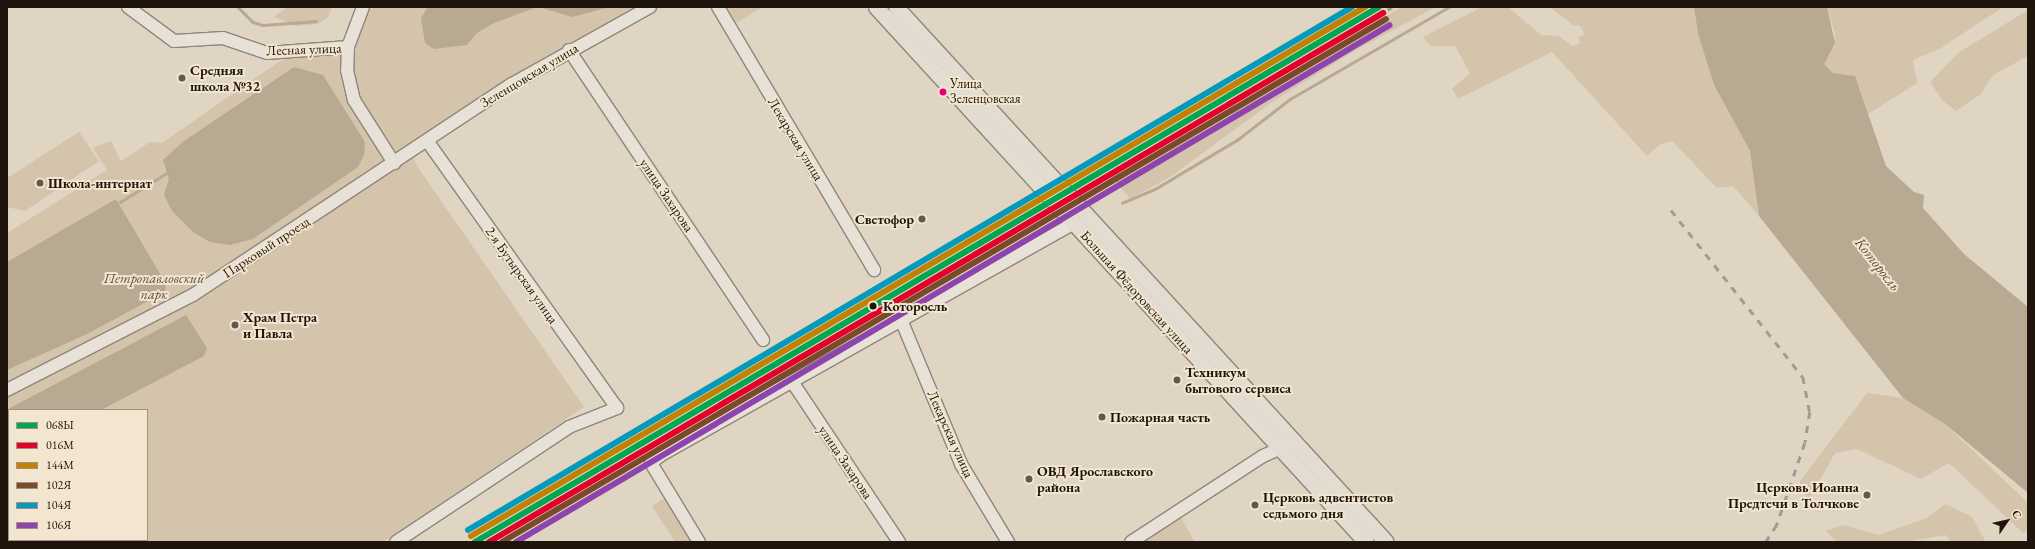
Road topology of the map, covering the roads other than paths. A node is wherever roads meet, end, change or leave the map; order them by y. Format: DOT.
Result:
graph roads {
  1 [pos="128,7"];
  2 [pos="363,7"];
  3 [pos="650,7"];
  4 [pos="718,7"];
  5 [pos="876,7"];
  6 [pos="896,7"];
  7 [pos="350,43"];
  8 [pos="569,50"];
  9 [pos="428,142"];
  10 [pos="413,150"];
  11 [pos="394,163"];
  12 [pos="1074,223"];
  13 [pos="874,270"];
  14 [pos="902,322"];
  15 [pos="763,340"];
  16 [pos="793,383"];
  17 [pos="7,390"];
  18 [pos="1294,442"];
  19 [pos="1280,448"];
  20 [pos="396,542"];
  21 [pos="699,542"];
  22 [pos="899,542"];
  23 [pos="1008,542"];
  24 [pos="1131,542"];
  25 [pos="1366,542"];
  26 [pos="1386,542"];
  1 -- 7 [label="street, Лесная улица"];
  2 -- 7 [label="street"];
  3 -- 8 [label="street, Зеленцовская улица"];
  4 -- 13 [label="street, Лекарская улица"];
  5 -- 12 [label="main road, Большая Фёдоровская улица"];
  6 -- 18 [label="main road, Большая Фёдоровская улица"];
  7 -- 11 [label="street"];
  8 -- 9 [label="street, Зеленцовская улица"];
  8 -- 15 [label="street, улица Захарова"];
  9 -- 10 [label="street, Зеленцовская улица"];
  9 -- 20 [label="street, 2-я Бутырская улица"];
  10 -- 11 [label="street, Парковый проезд"];
  11 -- 17 [label="street, Парковый проезд"];
  12 -- 14 [label="street"];
  12 -- 19 [label="main road, Большая Фёдоровская улица"];
  14 -- 16 [label="street"];
  14 -- 23 [label="street, Лекарская улица"];
  16 -- 21 [label="street"];
  16 -- 22 [label="street, улица Захарова"];
  18 -- 19 [label="street"];
  18 -- 26 [label="main road, Большая Фёдоровская улица"];
  19 -- 24 [label="street"];
  19 -- 25 [label="main road, Большая Фёдоровская улица"];
}
